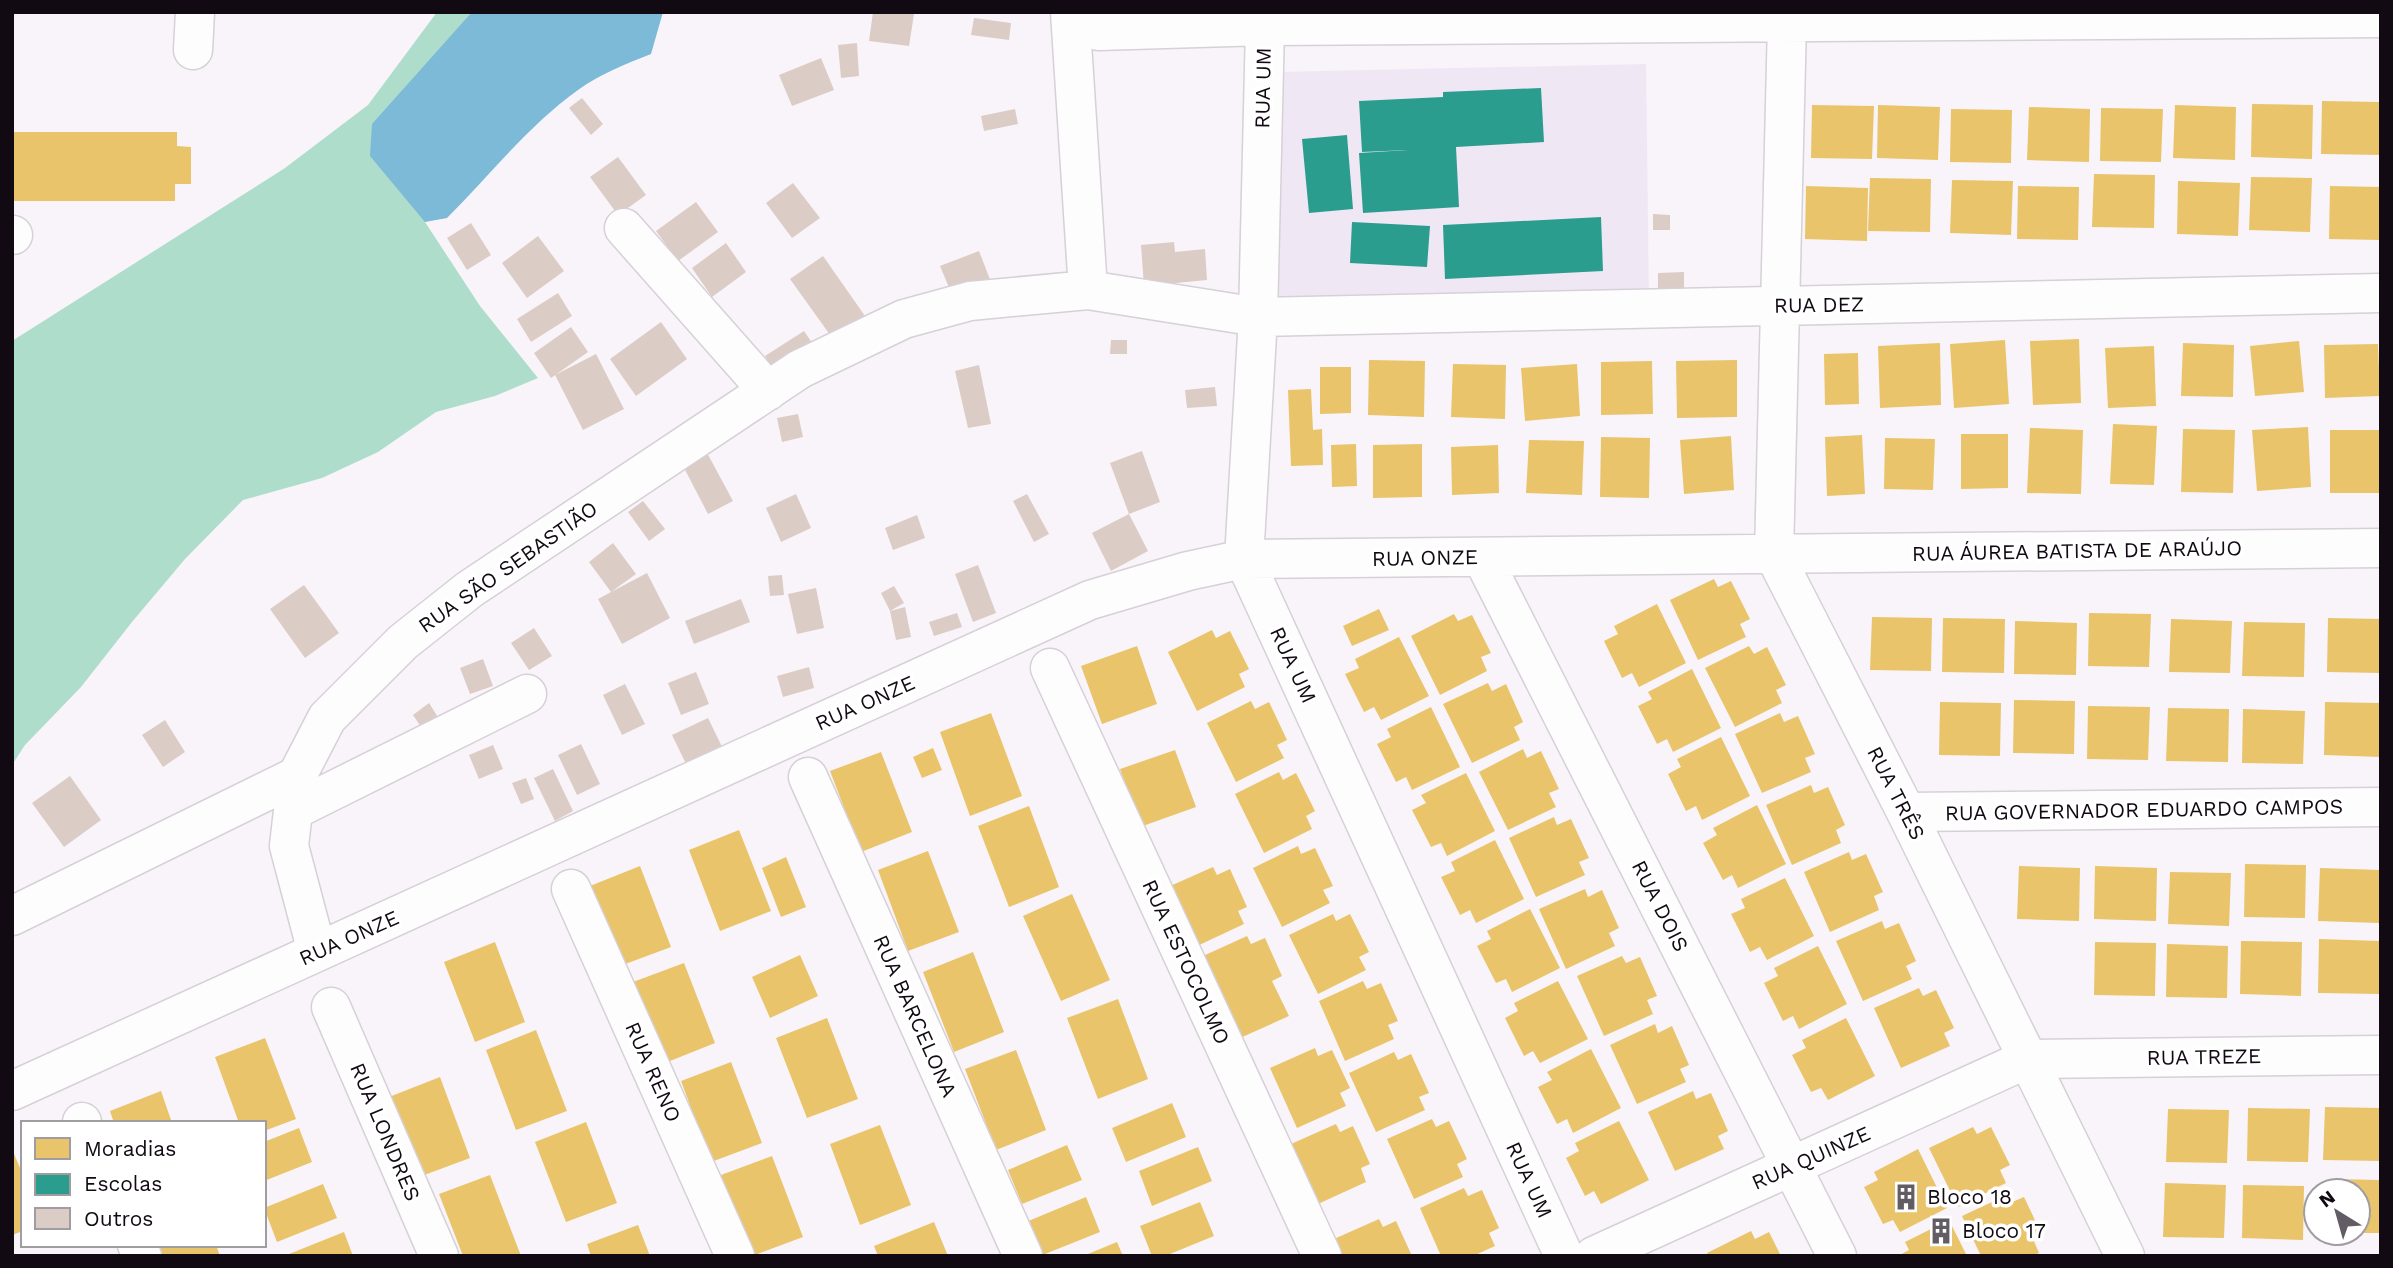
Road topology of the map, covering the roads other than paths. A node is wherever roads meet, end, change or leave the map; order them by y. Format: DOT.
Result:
graph roads {
  1 [pos="195,12"];
  2 [pos="1080,18"];
  3 [pos="2381,18"];
  4 [pos="1787,22"];
  5 [pos="1265,26"];
  6 [pos="192,50"];
  7 [pos="624,228"];
  8 [pos="1088,290"];
  9 [pos="2381,293"];
  10 [pos="1780,306"];
  11 [pos="1258,317"];
  12 [pos="768,391"];
  13 [pos="2381,548"];
  14 [pos="1774,554"];
  15 [pos="1482,557"];
  16 [pos="1244,559"];
  17 [pos="1050,668"];
  18 [pos="527,694"];
  19 [pos="808,777"];
  20 [pos="296,793"];
  21 [pos="2381,807"];
  22 [pos="1906,812"];
  23 [pos="571,889"];
  24 [pos="12,916"];
  25 [pos="317,952"];
  26 [pos="331,1007"];
  27 [pos="2381,1055"];
  28 [pos="2027,1059"];
  29 [pos="12,1091"];
  30 [pos="1793,1166"];
  31 [pos="439,1256"];
  32 [pos="735,1256"];
  33 [pos="1023,1256"];
  34 [pos="1321,1256"];
  35 [pos="1564,1256"];
  36 [pos="1594,1256"];
  37 [pos="1837,1256"];
  38 [pos="2124,1256"];
  1 -- 6 [label="street"];
  2 -- 5 [label="street"];
  2 -- 8 [label="street"];
  3 -- 4 [label="street"];
  4 -- 5 [label="street"];
  4 -- 10 [label="street, RUA TRÊS"];
  5 -- 11 [label="street, RUA UM"];
  7 -- 12 [label="street"];
  8 -- 11 [label="street, RUA SÃO SEBASTIÃO"];
  8 -- 12 [label="street, RUA SÃO SEBASTIÃO"];
  9 -- 10 [label="street, RUA DEZ"];
  10 -- 11 [label="street, RUA DEZ"];
  10 -- 14 [label="street, RUA TRÊS"];
  11 -- 16 [label="street, RUA UM"];
  12 -- 20 [label="street, RUA SÃO SEBASTIÃO"];
  13 -- 14 [label="street, RUA ÁUREA BATISTA DE ARAÚJO"];
  14 -- 15 [label="street, RUA ONZE"];
  14 -- 22 [label="street, RUA TRÊS"];
  15 -- 16 [label="street, RUA ONZE"];
  15 -- 30 [label="street, RUA DOIS"];
  16 -- 25 [label="street, RUA ONZE"];
  16 -- 35 [label="street, RUA UM"];
  17 -- 34 [label="street, RUA ESTOCOLMO"];
  18 -- 20 [label="street"];
  19 -- 33 [label="street, RUA BARCELONA"];
  20 -- 24 [label="street"];
  20 -- 25 [label="street, RUA SÃO SEBASTIÃO"];
  21 -- 22 [label="street, RUA GOVERNADOR EDUARDO CAMPOS"];
  22 -- 28 [label="street, RUA TRÊS"];
  23 -- 32 [label="street, RUA RENO"];
  25 -- 29 [label="street, RUA ONZE"];
  26 -- 31 [label="street, RUA LONDRES"];
  27 -- 28 [label="street, RUA TREZE"];
  28 -- 30 [label="street, RUA QUINZE"];
  28 -- 38 [label="street, RUA TRÊS"];
  30 -- 36 [label="street, RUA QUINZE"];
  30 -- 37 [label="street, RUA DOIS"];
}
